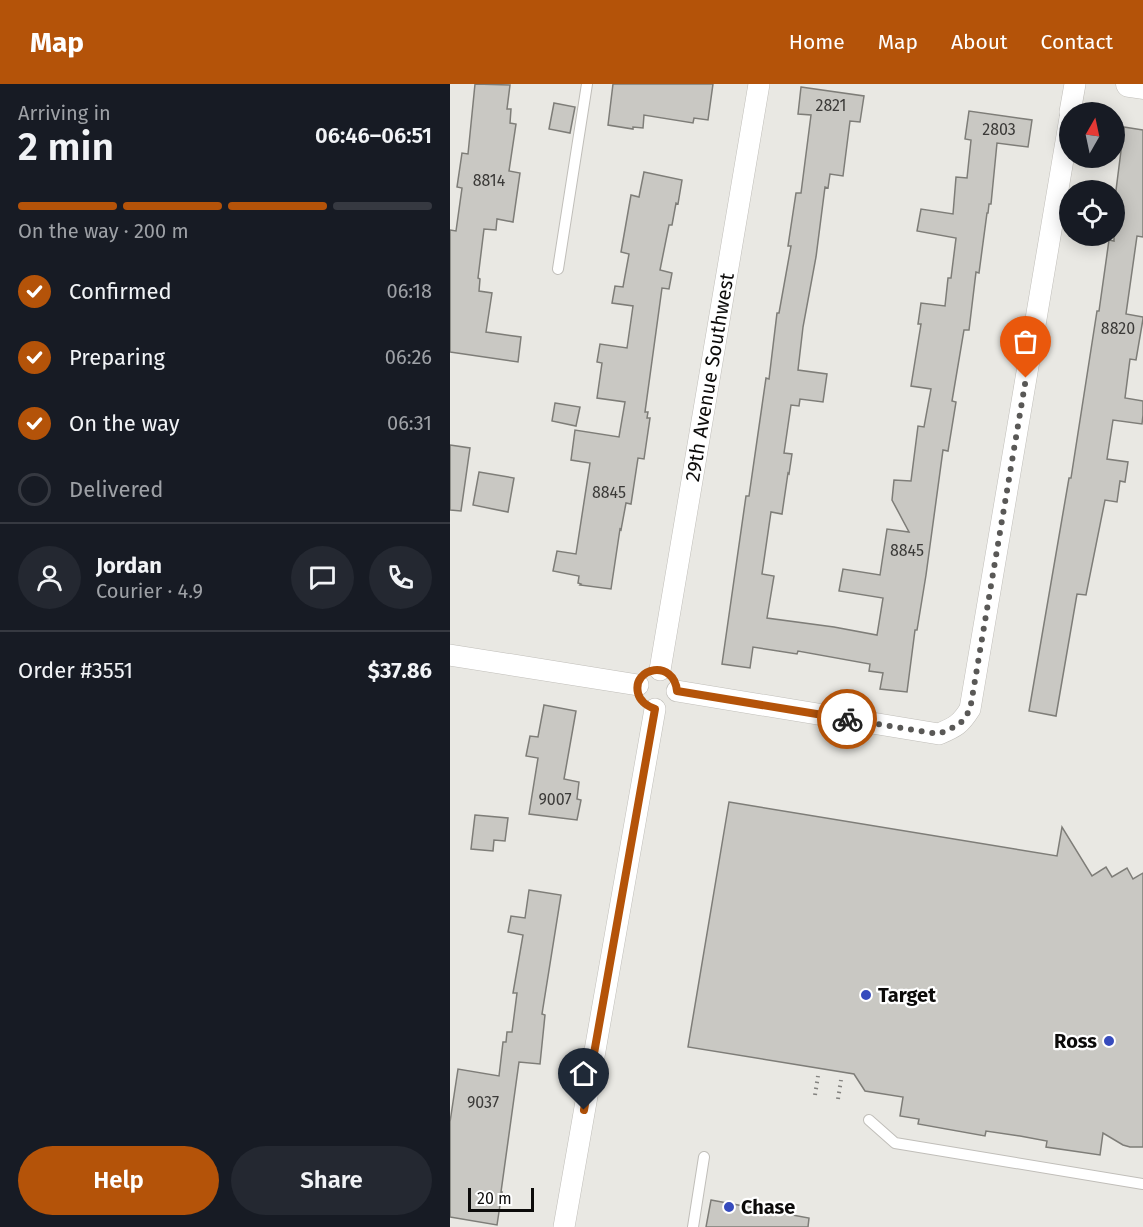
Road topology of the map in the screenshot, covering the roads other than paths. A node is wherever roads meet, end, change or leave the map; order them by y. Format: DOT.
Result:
graph roads {
  1 [pos="587,84"];
  2 [pos="759,84"];
  3 [pos="1075,84"];
  4 [pos="1129,84"];
  5 [pos="1143,86"];
  6 [pos="1072,102"];
  7 [pos="1062,168"];
  8 [pos="558,269"];
  9 [pos="450,655"];
  10 [pos="660,670"];
  11 [pos="638,684"];
  12 [pos="677,691"];
  13 [pos="655,709"];
  14 [pos="869,1120"];
  15 [pos="704,1157"];
  16 [pos="1143,1184"];
  17 [pos="564,1227"];
  18 [pos="693,1227"];
  1 -- 8 [label="lane"];
  2 -- 10 [label="street, 29th Avenue Southwest"];
  3 -- 6 [label="street"];
  4 -- 5 [label="street"];
  7 -- 12 [label="street"];
  9 -- 11 [label="street"];
  10 -- 11 [label="street"];
  10 -- 12 [label="street"];
  11 -- 13 [label="street"];
  12 -- 13 [label="street"];
  13 -- 17 [label="street"];
  14 -- 16 [label="lane"];
  15 -- 18 [label="lane"];
}
